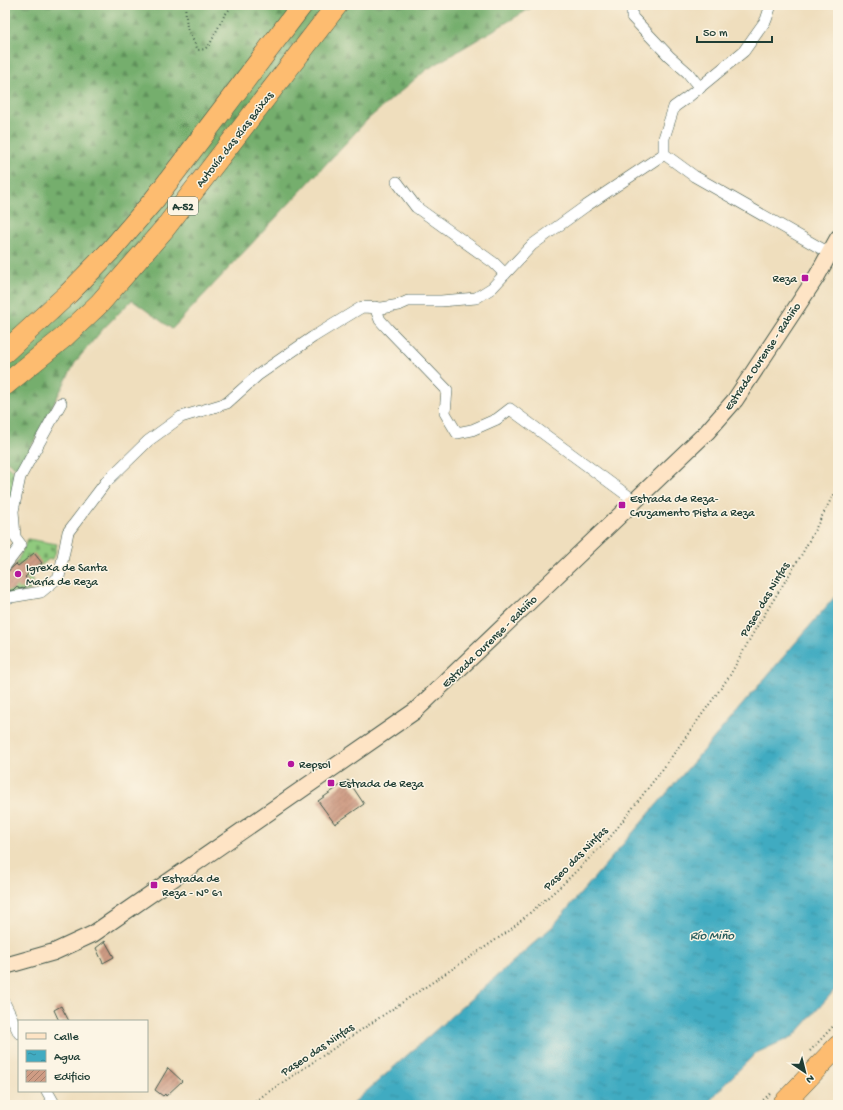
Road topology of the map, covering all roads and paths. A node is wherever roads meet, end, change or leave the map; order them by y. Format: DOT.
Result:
graph roads {
  1 [pos="185,5"];
  2 [pos="233,5"];
  3 [pos="302,5"];
  4 [pos="337,5"];
  5 [pos="632,5"];
  6 [pos="771,5"];
  7 [pos="700,88"];
  8 [pos="664,154"];
  9 [pos="397,182"];
  10 [pos="165,228"];
  11 [pos="838,238"];
  12 [pos="830,254"];
  13 [pos="505,274"];
  14 [pos="375,307"];
  15 [pos="5,352"];
  16 [pos="5,385"];
  17 [pos="5,398"];
  18 [pos="61,403"];
  19 [pos="838,486"];
  20 [pos="636,501"];
  21 [pos="5,566"];
  22 [pos="5,598"];
  23 [pos="5,966"];
  24 [pos="5,1004"];
  25 [pos="838,1021"];
  26 [pos="18,1031"];
  27 [pos="838,1046"];
  28 [pos="810,1052"];
  29 [pos="48,1092"];
  30 [pos="776,1099"];
  31 [pos="55,1105"];
  32 [pos="249,1105"];
  33 [pos="757,1105"];
  1 -- 2 [label="path"];
  3 -- 15 [label="highway, A-52"];
  4 -- 10 [label="highway, Autovía das Rías Baixas / A-52"];
  5 -- 7 [label="street"];
  6 -- 7 [label="street"];
  7 -- 8 [label="street"];
  8 -- 12 [label="street"];
  8 -- 13 [label="street"];
  9 -- 13 [label="street"];
  10 -- 16 [label="highway, Autovía das Rías Baixas / A-52"];
  10 -- 17 [label="highway"];
  11 -- 12 [label="main road, Estrada Ourense - Rabiño"];
  12 -- 20 [label="main road, Estrada Ourense - Rabiño"];
  13 -- 14 [label="street"];
  14 -- 20 [label="street"];
  14 -- 22 [label="street"];
  18 -- 21 [label="street"];
  19 -- 32 [label="path, Paseo das Ninfas"];
  20 -- 23 [label="main road, Estrada Ourense - Rabiño"];
  24 -- 26 [label="street"];
  25 -- 28 [label="path"];
  27 -- 30 [label="highway"];
  29 -- 31 [label="street"];
  30 -- 33 [label="path"];
}
